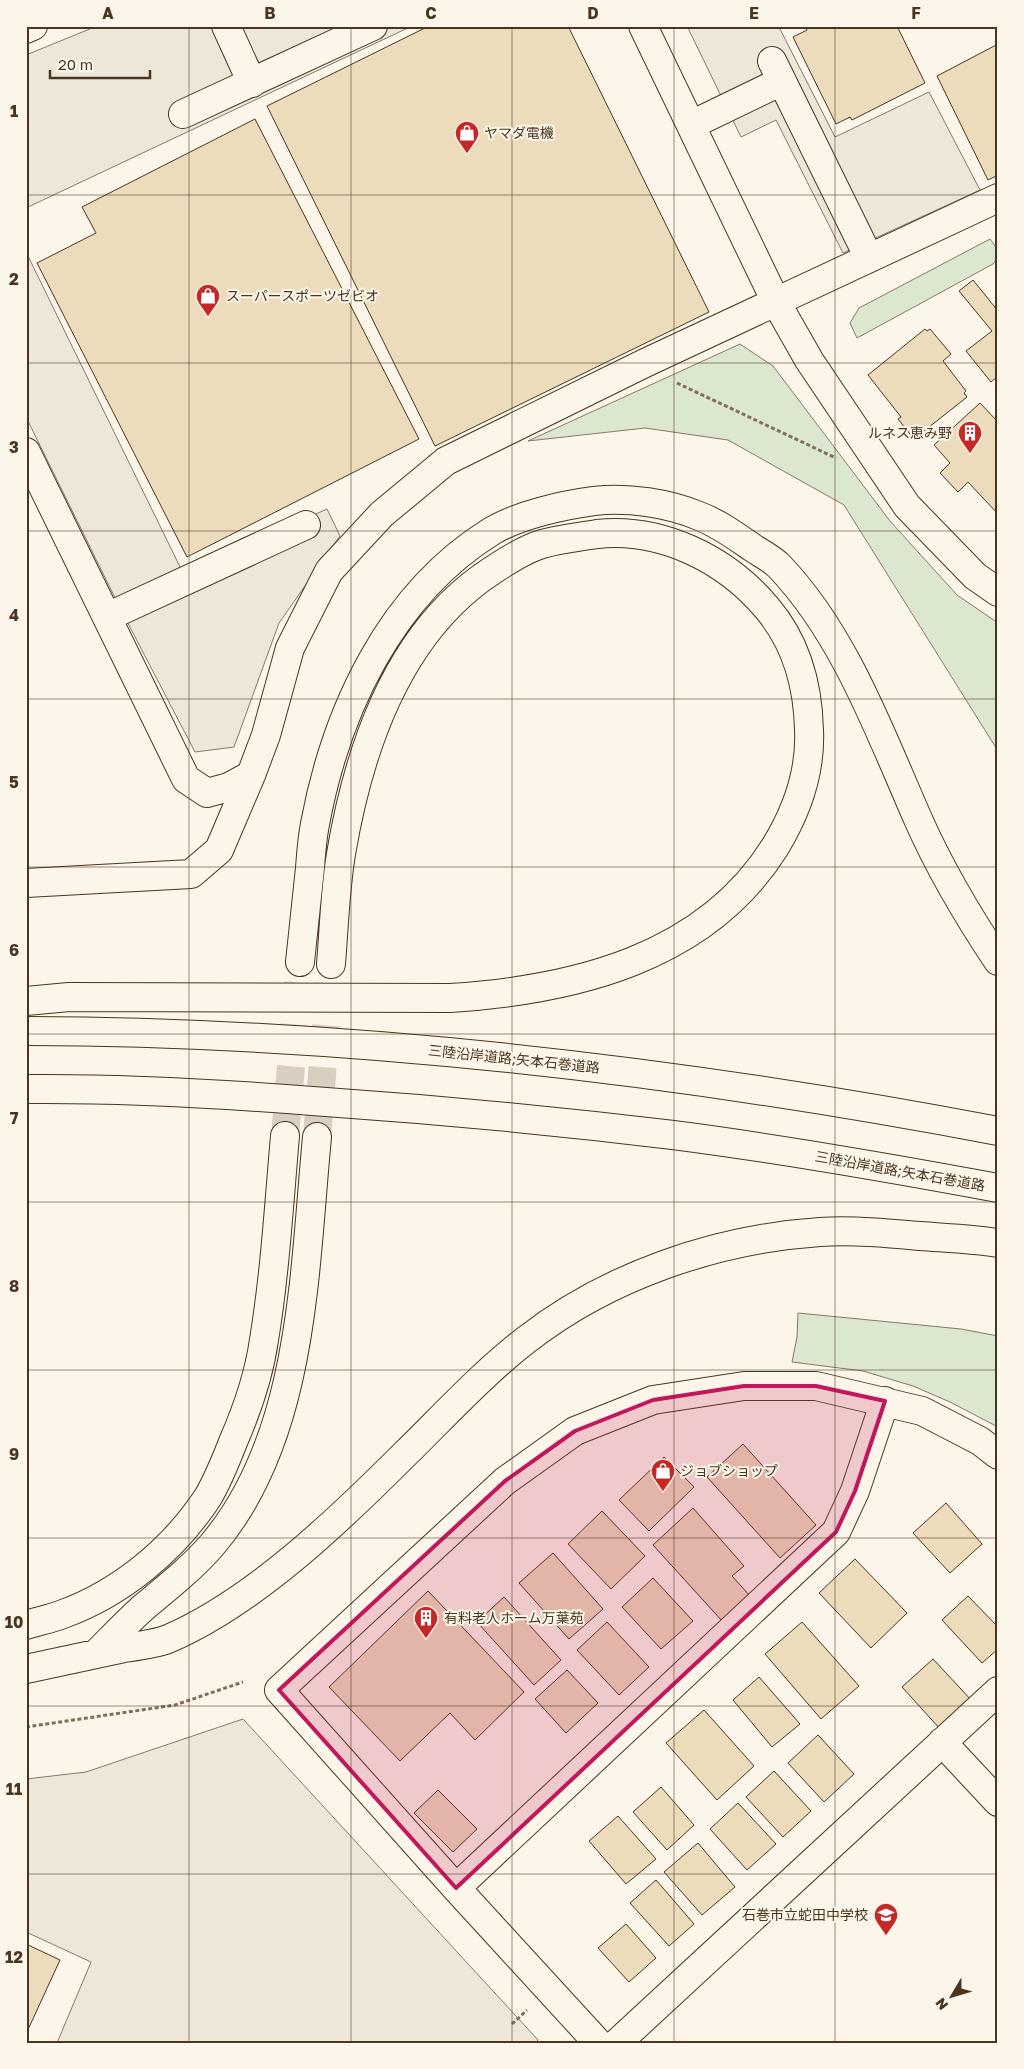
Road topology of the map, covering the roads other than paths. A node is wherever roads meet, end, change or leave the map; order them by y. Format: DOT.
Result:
graph roads {
  1 [pos="33,26"];
  2 [pos="226,26"];
  3 [pos="373,26"];
  4 [pos="643,26"];
  5 [pos="26,29"];
  6 [pos="252,82"];
  7 [pos="183,114"];
  8 [pos="691,125"];
  9 [pos="995,206"];
  10 [pos="869,258"];
  11 [pos="776,302"];
  12 [pos="26,452"];
  13 [pos="306,525"];
  14 [pos="998,592"];
  15 [pos="107,617"];
  16 [pos="251,776"];
  17 [pos="26,883"];
  18 [pos="998,961"];
  19 [pos="300,962"];
  20 [pos="331,964"];
  21 [pos="26,1000"];
  22 [pos="26,1031"];
  23 [pos="26,1089"];
  24 [pos="998,1131"];
  25 [pos="285,1136"];
  26 [pos="316,1137"];
  27 [pos="998,1188"];
  28 [pos="998,1244"];
  29 [pos="884,1401"];
  30 [pos="998,1455"];
  31 [pos="26,1624"];
  32 [pos="96,1654"];
  33 [pos="26,1669"];
  34 [pos="998,1691"];
  35 [pos="942,1742"];
  36 [pos="998,1802"];
  37 [pos="456,1888"];
  38 [pos="598,2043"];
  39 [pos="617,2043"];
  1 -- 5 [label="main road"];
  2 -- 6 [label="main road"];
  3 -- 6 [label="main road"];
  4 -- 8 [label="main road"];
  6 -- 7 [label="main road"];
  8 -- 10 [label="main road"];
  8 -- 11 [label="main road"];
  9 -- 10 [label="main road"];
  10 -- 11 [label="main road"];
  11 -- 14 [label="main road"];
  11 -- 16 [label="main road"];
  12 -- 15 [label="main road"];
  13 -- 15 [label="main road"];
  15 -- 16 [label="main road"];
  16 -- 17 [label="main road"];
  18 -- 19 [label="main road"];
  20 -- 21 [label="main road"];
  22 -- 24 [label="main road, 三陸沿岸道路;矢本石巻道路"];
  23 -- 27 [label="main road, 三陸沿岸道路;矢本石巻道路"];
  25 -- 31 [label="main road"];
  26 -- 32 [label="main road"];
  28 -- 32 [label="main road"];
  29 -- 30 [label="main road"];
  29 -- 37 [label="main road"];
  29 -- 37 [label="main road"];
  32 -- 33 [label="main road"];
  34 -- 35 [label="main road"];
  35 -- 36 [label="main road"];
  35 -- 39 [label="main road"];
  37 -- 38 [label="main road"];
}
